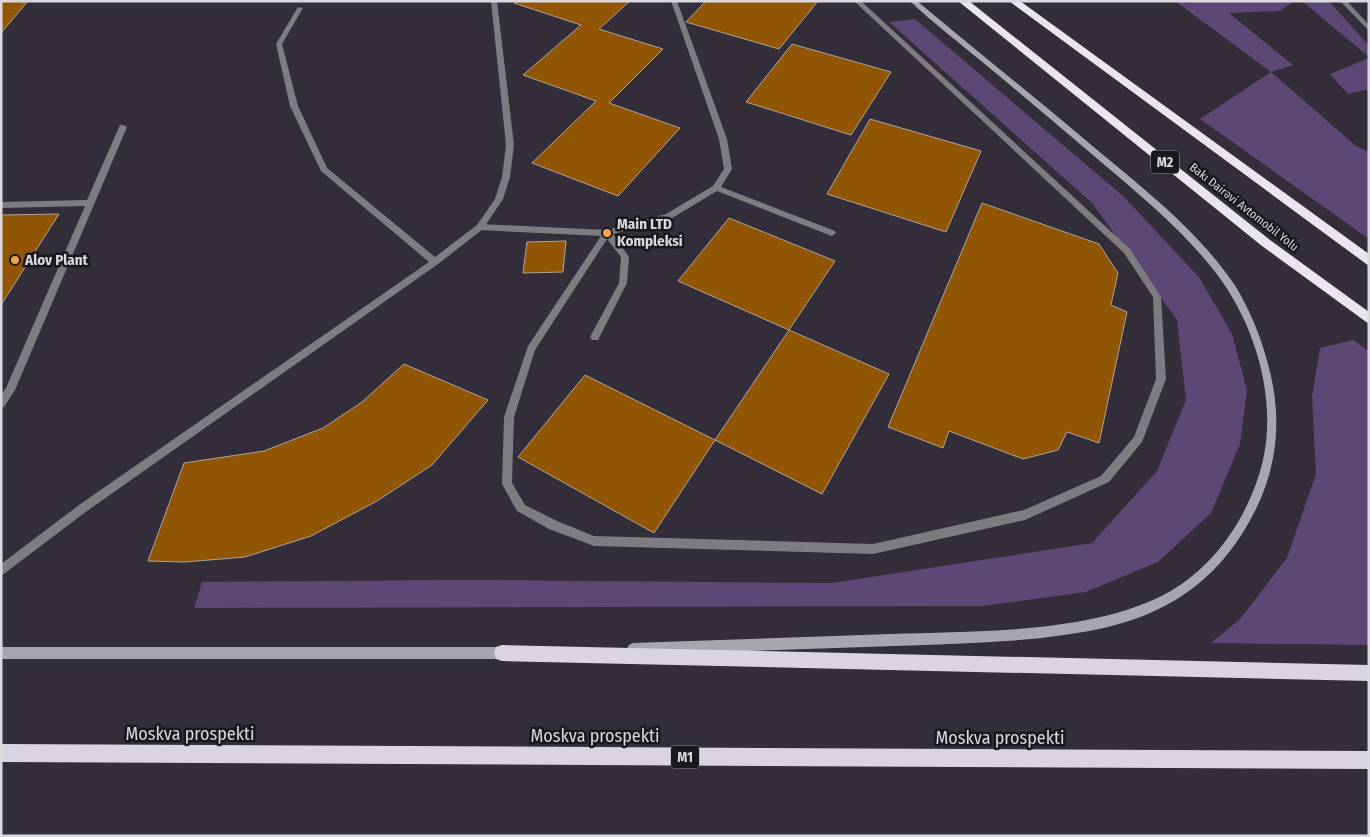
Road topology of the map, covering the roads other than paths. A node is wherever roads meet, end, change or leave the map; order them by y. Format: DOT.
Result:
graph roads {
  1 [pos="494,1"];
  2 [pos="674,1"];
  3 [pos="857,1"];
  4 [pos="913,1"];
  5 [pos="962,1"];
  6 [pos="1014,1"];
  7 [pos="1343,1"];
  8 [pos="300,8"];
  9 [pos="1369,29"];
  10 [pos="124,127"];
  11 [pos="716,188"];
  12 [pos="90,204"];
  13 [pos="1,205"];
  14 [pos="480,227"];
  15 [pos="607,233"];
  16 [pos="832,233"];
  17 [pos="1369,261"];
  18 [pos="435,262"];
  19 [pos="1369,319"];
  20 [pos="595,337"];
  21 [pos="1,404"];
  22 [pos="1,571"];
  23 [pos="1,653"];
  24 [pos="502,654"];
  25 [pos="1369,673"];
  26 [pos="1,753"];
  27 [pos="1369,760"];
  1 -- 14 [label="street"];
  2 -- 11 [label="street"];
  3 -- 15 [label="street"];
  4 -- 24 [label="main road"];
  5 -- 19 [label="highway, Bakı Dairəvi Avtomobil Yolu / M2"];
  6 -- 17 [label="highway, Bakı Dairəvi Avtomobil Yolu / M2"];
  7 -- 9 [label="street"];
  8 -- 18 [label="street"];
  10 -- 12 [label="street"];
  11 -- 15 [label="street"];
  11 -- 16 [label="street"];
  12 -- 13 [label="street"];
  12 -- 21 [label="street"];
  14 -- 15 [label="street"];
  14 -- 18 [label="street"];
  15 -- 20 [label="street"];
  18 -- 22 [label="street"];
  23 -- 24 [label="main road"];
  24 -- 25 [label="highway"];
  26 -- 27 [label="highway, Moskva prospekti / M1"];
}
